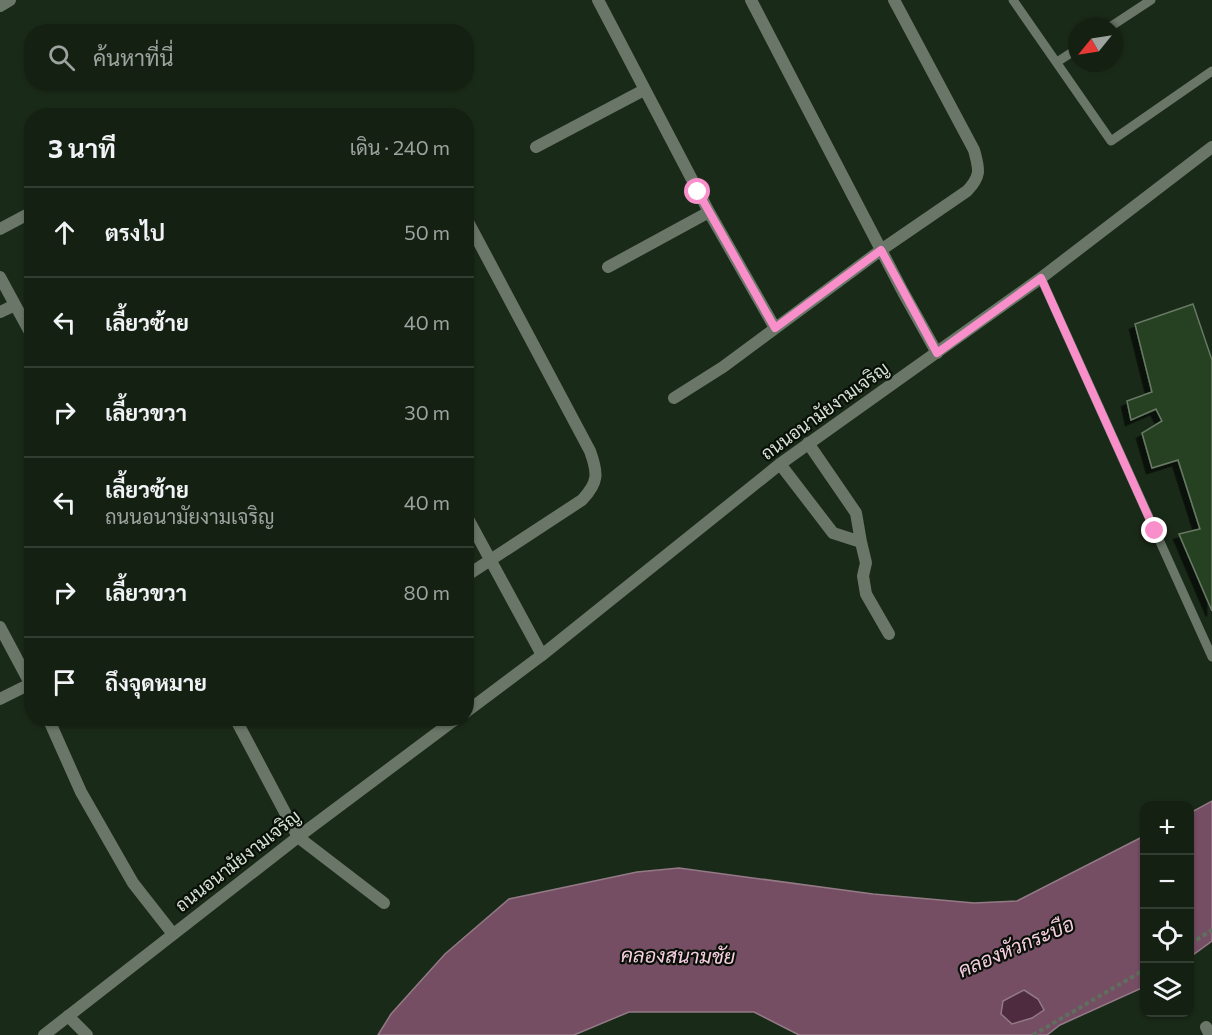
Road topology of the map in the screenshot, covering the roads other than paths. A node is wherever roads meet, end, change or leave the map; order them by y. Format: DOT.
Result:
graph roads {
  1 [pos="10,0"];
  2 [pos="598,0"];
  3 [pos="751,0"];
  4 [pos="894,0"];
  5 [pos="1013,0"];
  6 [pos="1151,0"];
  7 [pos="0,6"];
  8 [pos="1122,19"];
  9 [pos="1068,55"];
  10 [pos="1057,62"];
  11 [pos="1212,71"];
  12 [pos="644,90"];
  13 [pos="536,147"];
  14 [pos="1212,147"];
  15 [pos="709,212"];
  16 [pos="24,216"];
  17 [pos="0,230"];
  18 [pos="474,233"];
  19 [pos="881,250"];
  20 [pos="608,267"];
  21 [pos="0,277"];
  22 [pos="1041,278"];
  23 [pos="15,305"];
  24 [pos="0,312"];
  25 [pos="24,321"];
  26 [pos="775,328"];
  27 [pos="937,353"];
  28 [pos="674,398"];
  29 [pos="808,443"];
  30 [pos="780,464"];
  31 [pos="474,530"];
  32 [pos="861,542"];
  33 [pos="490,559"];
  34 [pos="474,570"];
  35 [pos="0,627"];
  36 [pos="889,634"];
  37 [pos="542,655"];
  38 [pos="1212,657"];
  39 [pos="24,672"];
  40 [pos="24,688"];
  41 [pos="0,699"];
  42 [pos="474,706"];
  43 [pos="52,726"];
  44 [pos="239,726"];
  45 [pos="447,726"];
  46 [pos="298,837"];
  47 [pos="384,903"];
  48 [pos="173,934"];
  49 [pos="68,1016"];
  50 [pos="44,1035"];
  51 [pos="87,1035"];
  1 -- 7 [label="street"];
  2 -- 12 [label="street"];
  3 -- 19 [label="street"];
  4 -- 19 [label="street"];
  5 -- 10 [label="lane"];
  6 -- 8 [label="lane"];
  9 -- 10 [label="lane"];
  10 -- 11 [label="lane"];
  12 -- 13 [label="street"];
  12 -- 15 [label="street"];
  14 -- 22 [label="street, ถนนอนามัยงามเจริญ"];
  15 -- 20 [label="street"];
  15 -- 26 [label="street"];
  16 -- 17 [label="street"];
  18 -- 33 [label="street"];
  19 -- 26 [label="street"];
  19 -- 27 [label="street"];
  21 -- 23 [label="street"];
  22 -- 27 [label="street, ถนนอนามัยงามเจริญ"];
  22 -- 38 [label="lane"];
  23 -- 24 [label="street"];
  23 -- 25 [label="street"];
  26 -- 28 [label="street"];
  27 -- 29 [label="street, ถนนอนามัยงามเจริญ"];
  29 -- 30 [label="street, ถนนอนามัยงามเจริญ"];
  29 -- 32 [label="street"];
  30 -- 32 [label="street"];
  30 -- 37 [label="street, ถนนอนามัยงามเจริญ"];
  31 -- 33 [label="street"];
  32 -- 36 [label="street"];
  33 -- 34 [label="street"];
  33 -- 37 [label="street"];
  35 -- 39 [label="street"];
  37 -- 42 [label="street, ถนนอนามัยงามเจริญ"];
  40 -- 41 [label="street"];
  43 -- 48 [label="street"];
  44 -- 46 [label="street"];
  45 -- 46 [label="street, ถนนอนามัยงามเจริญ"];
  46 -- 47 [label="street"];
  46 -- 48 [label="street, ถนนอนามัยงามเจริญ"];
  48 -- 49 [label="street, ถนนอนามัยงามเจริญ"];
  49 -- 50 [label="street, ถนนอนามัยงามเจริญ"];
  49 -- 51 [label="street"];
}
